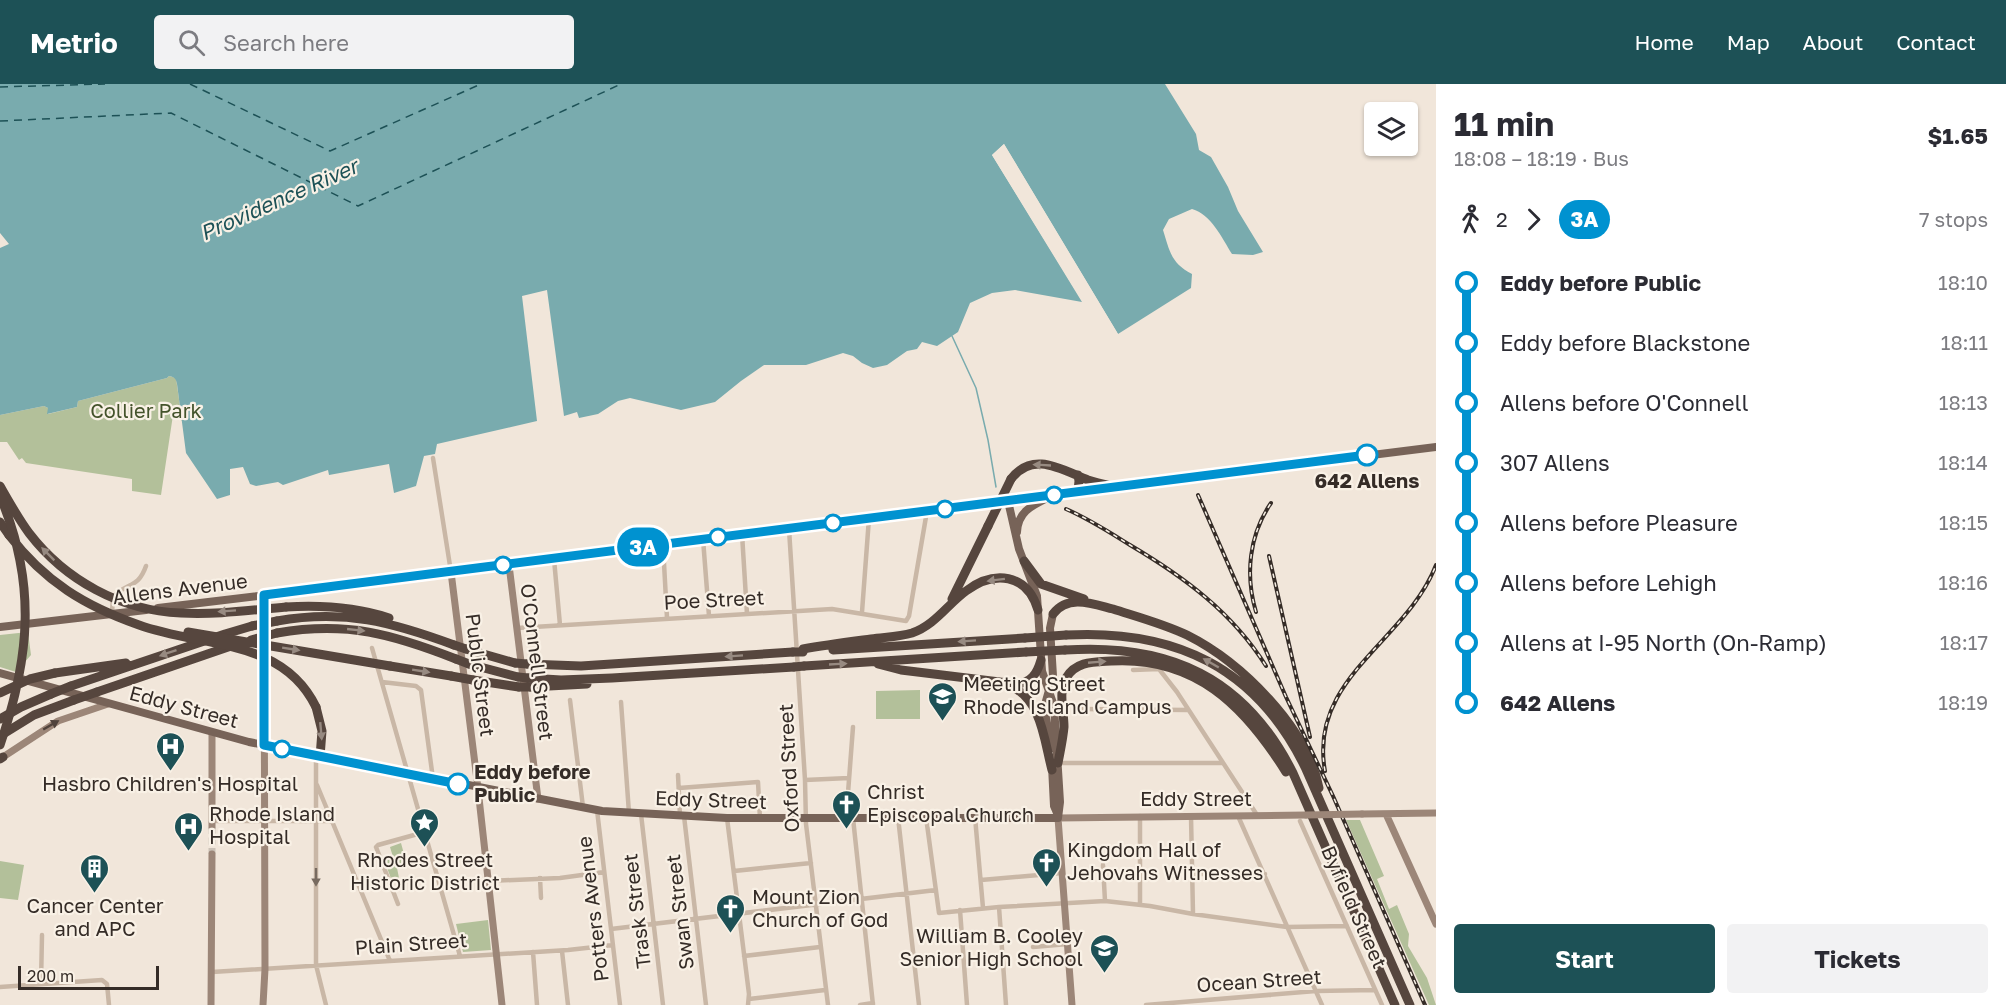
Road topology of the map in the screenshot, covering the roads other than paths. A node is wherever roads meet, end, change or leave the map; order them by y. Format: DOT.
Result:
graph roads {
  1 [pos="1436,447"];
  2 [pos="433,458"];
  3 [pos="1078,476"];
  4 [pos="0,486"];
  5 [pos="1116,487"];
  6 [pos="1078,492"];
  7 [pos="1056,494"];
  8 [pos="0,496"];
  9 [pos="1008,501"];
  10 [pos="927,511"];
  11 [pos="869,518"];
  12 [pos="0,522"];
  13 [pos="789,529"];
  14 [pos="741,534"];
  15 [pos="703,539"];
  16 [pos="1017,542"];
  17 [pos="663,545"];
  18 [pos="554,559"];
  19 [pos="1024,561"];
  20 [pos="509,565"];
  21 [pos="146,566"];
  22 [pos="451,572"];
  23 [pos="264,595"];
  24 [pos="1100,606"];
  25 [pos="795,610"];
  26 [pos="1038,610"];
  27 [pos="862,612"];
  28 [pos="112,614"];
  29 [pos="747,614"];
  30 [pos="1053,614"];
  31 [pos="709,616"];
  32 [pos="940,616"];
  33 [pos="668,618"];
  34 [pos="129,621"];
  35 [pos="561,625"];
  36 [pos="0,627"];
  37 [pos="517,628"];
  38 [pos="422,632"];
  39 [pos="372,648"];
  40 [pos="803,650"];
  41 [pos="146,660"];
  42 [pos="1041,660"];
  43 [pos="872,662"];
  44 [pos="1133,670"];
  45 [pos="0,673"];
  46 [pos="382,682"];
  47 [pos="518,682"];
  48 [pos="998,683"];
  49 [pos="1048,691"];
  50 [pos="0,693"];
  51 [pos="570,700"];
  52 [pos="621,702"];
  53 [pos="108,704"];
  54 [pos="1080,709"];
  55 [pos="1188,710"];
  56 [pos="0,719"];
  57 [pos="853,727"];
  58 [pos="212,733"];
  59 [pos="0,736"];
  60 [pos="264,745"];
  61 [pos="0,746"];
  62 [pos="318,756"];
  63 [pos="1,760"];
  64 [pos="1222,763"];
  65 [pos="1055,767"];
  66 [pos="407,774"];
  67 [pos="678,775"];
  68 [pos="849,778"];
  69 [pos="433,779"];
  70 [pos="805,780"];
  71 [pos="316,783"];
  72 [pos="478,788"];
  73 [pos="679,788"];
  74 [pos="538,799"];
  75 [pos="1307,804"];
  76 [pos="1322,805"];
  77 [pos="583,807"];
  78 [pos="597,810"];
  79 [pos="629,813"];
  80 [pos="1436,813"];
  81 [pos="641,814"];
  82 [pos="1386,814"];
  83 [pos="1257,815"];
  84 [pos="682,816"];
  85 [pos="1140,816"];
  86 [pos="1191,816"];
  87 [pos="1238,816"];
  88 [pos="898,817"];
  89 [pos="926,817"];
  90 [pos="975,817"];
  91 [pos="728,818"];
  92 [pos="853,818"];
  93 [pos="1058,818"];
  94 [pos="760,819"];
  95 [pos="806,819"];
  96 [pos="843,819"];
  97 [pos="264,821"];
  98 [pos="316,821"];
  99 [pos="332,821"];
  100 [pos="1300,821"];
  101 [pos="212,824"];
  102 [pos="425,832"];
  103 [pos="212,854"];
  104 [pos="811,862"];
  105 [pos="1103,865"];
  106 [pos="734,871"];
  107 [pos="604,872"];
  108 [pos="1063,873"];
  109 [pos="1192,874"];
  110 [pos="1265,874"];
  111 [pos="540,878"];
  112 [pos="981,880"];
  113 [pos="488,881"];
  114 [pos="936,890"];
  115 [pos="907,894"];
  116 [pos="541,898"];
  117 [pos="862,900"];
  118 [pos="1105,901"];
  119 [pos="1066,903"];
  120 [pos="398,904"];
  121 [pos="815,904"];
  122 [pos="1140,905"];
  123 [pos="999,907"];
  124 [pos="983,908"];
  125 [pos="960,910"];
  126 [pos="739,914"];
  127 [pos="1193,914"];
  128 [pos="696,919"];
  129 [pos="1436,923"];
  130 [pos="654,924"];
  131 [pos="1347,926"];
  132 [pos="1287,927"];
  133 [pos="611,928"];
  134 [pos="42,935"];
  135 [pos="1068,944"];
  136 [pos="613,945"];
  137 [pos="820,947"];
  138 [pos="1033,947"];
  139 [pos="562,951"];
  140 [pos="533,952"];
  141 [pos="496,954"];
  142 [pos="460,956"];
  143 [pos="744,956"];
  144 [pos="390,961"];
  145 [pos="316,965"];
  146 [pos="265,969"];
  147 [pos="212,972"];
  148 [pos="41,983"];
  149 [pos="0,987"];
  150 [pos="825,990"];
  151 [pos="1375,990"];
  152 [pos="1316,991"];
  153 [pos="749,1002"];
  154 [pos="873,1004"];
  155 [pos="109,1005"];
  156 [pos="211,1005"];
  157 [pos="263,1005"];
  158 [pos="326,1005"];
  159 [pos="502,1005"];
  160 [pos="537,1005"];
  161 [pos="568,1005"];
  162 [pos="620,1005"];
  163 [pos="663,1005"];
  164 [pos="706,1005"];
  165 [pos="828,1005"];
  166 [pos="860,1005"];
  167 [pos="919,1005"];
  168 [pos="967,1005"];
  169 [pos="1006,1005"];
  170 [pos="1072,1005"];
  171 [pos="1146,1005"];
  172 [pos="1322,1005"];
  173 [pos="1382,1005"];
  174 [pos="1395,1005"];
  175 [pos="1410,1005"];
  1 -- 5 [label="main road, Allens Avenue"];
  2 -- 22 [label="street, Public Street"];
  3 -- 5 [label="highway"];
  3 -- 6 [label="highway"];
  3 -- 32 [label="highway, one-way, bridge"];
  38 -- 4 [label="highway, one-way, bridge"];
  5 -- 6 [label="main road, Allens Avenue"];
  6 -- 7 [label="main road, Allens Avenue"];
  7 -- 9 [label="main road, Allens Avenue"];
  7 -- 16 [label="main road"];
  8 -- 61 [label="highway, bridge"];
  9 -- 10 [label="main road, Allens Avenue"];
  9 -- 16 [label="main road"];
  10 -- 11 [label="main road, Allens Avenue"];
  10 -- 27 [label="street, Poe Street"];
  11 -- 13 [label="main road, Allens Avenue"];
  11 -- 27 [label="street"];
  12 -- 34 [label="highway, bridge"];
  13 -- 14 [label="main road, Allens Avenue"];
  13 -- 25 [label="street, Oxford Street"];
  14 -- 15 [label="main road, Allens Avenue"];
  14 -- 29 [label="street"];
  15 -- 17 [label="main road, Allens Avenue"];
  15 -- 31 [label="street"];
  16 -- 19 [label="main road"];
  17 -- 18 [label="main road, Allens Avenue"];
  17 -- 33 [label="street"];
  18 -- 20 [label="main road, Allens Avenue"];
  18 -- 35 [label="street"];
  19 -- 24 [label="highway"];
  19 -- 26 [label="main road"];
  20 -- 22 [label="main road, Allens Avenue"];
  20 -- 37 [label="street, O'Connell Street"];
  21 -- 28 [label="street"];
  22 -- 23 [label="main road, Allens Avenue"];
  22 -- 72 [label="street, Public Street"];
  23 -- 28 [label="main road, Allens Avenue"];
  23 -- 60 [label="street"];
  24 -- 30 [label="highway"];
  24 -- 76 [label="highway"];
  25 -- 27 [label="street, Poe Street"];
  25 -- 29 [label="street, Poe Street"];
  25 -- 70 [label="street, Oxford Street"];
  26 -- 32 [label="highway, one-way"];
  26 -- 42 [label="main road"];
  28 -- 36 [label="main road, Allens Avenue"];
  29 -- 31 [label="street, Poe Street"];
  30 -- 49 [label="main road"];
  31 -- 33 [label="street, Poe Street"];
  32 -- 40 [label="highway"];
  33 -- 35 [label="street, Poe Street"];
  34 -- 47 [label="highway, one-way, bridge"];
  34 -- 62 [label="highway, one-way, bridge"];
  35 -- 37 [label="street, Poe Street"];
  37 -- 74 [label="street, O'Connell Street"];
  40 -- 38 [label="highway, one-way, bridge"];
  38 -- 41 [label="highway, one-way, bridge"];
  39 -- 46 [label="street"];
  76 -- 40 [label="highway, one-way, bridge"];
  41 -- 50 [label="highway, bridge"];
  41 -- 56 [label="highway, bridge"];
  42 -- 48 [label="highway"];
  42 -- 49 [label="main road"];
  47 -- 43 [label="highway, one-way, bridge"];
  43 -- 48 [label="highway"];
  43 -- 75 [label="highway, bridge"];
  44 -- 55 [label="street"];
  45 -- 53 [label="main road, Eddy Street"];
  46 -- 66 [label="street"];
  46 -- 69 [label="street"];
  59 -- 47 [label="highway, one-way, bridge"];
  48 -- 65 [label="highway"];
  49 -- 65 [label="main road"];
  51 -- 77 [label="street"];
  52 -- 79 [label="street"];
  53 -- 58 [label="main road, Eddy Street"];
  63 -- 53 [label="street, one-way"];
  54 -- 55 [label="street"];
  55 -- 64 [label="street"];
  57 -- 68 [label="street"];
  58 -- 60 [label="main road, Eddy Street"];
  58 -- 101 [label="street"];
  60 -- 62 [label="main road, Eddy Street"];
  60 -- 97 [label="street"];
  62 -- 66 [label="main road, Eddy Street"];
  62 -- 71 [label="street"];
  64 -- 65 [label="street"];
  64 -- 83 [label="street"];
  65 -- 75 [label="highway, one-way"];
  65 -- 93 [label="main road"];
  66 -- 69 [label="main road, Eddy Street"];
  66 -- 102 [label="street"];
  67 -- 73 [label="street, Swan Street"];
  68 -- 70 [label="street"];
  68 -- 96 [label="street"];
  69 -- 72 [label="main road, Eddy Street"];
  70 -- 95 [label="street, Oxford Street"];
  71 -- 98 [label="street"];
  71 -- 99 [label="street"];
  72 -- 74 [label="main road, Eddy Street"];
  72 -- 113 [label="street, Public Street"];
  73 -- 84 [label="street, Swan Street"];
  73 -- 94 [label="street"];
  74 -- 77 [label="main road, Eddy Street"];
  75 -- 174 [label="highway"];
  76 -- 175 [label="highway"];
  77 -- 78 [label="main road, Eddy Street"];
  78 -- 79 [label="main road, Eddy Street"];
  78 -- 107 [label="street, Potters Avenue"];
  79 -- 81 [label="main road, Eddy Street"];
  80 -- 82 [label="street, Eddy Street"];
  81 -- 84 [label="main road, Eddy Street"];
  81 -- 130 [label="street, Trask Street"];
  82 -- 83 [label="street, Eddy Street, bridge"];
  82 -- 129 [label="street"];
  83 -- 87 [label="street, Eddy Street"];
  84 -- 91 [label="main road, Eddy Street"];
  84 -- 128 [label="street, Swan Street"];
  85 -- 86 [label="street, Eddy Street"];
  85 -- 93 [label="street, Eddy Street"];
  85 -- 122 [label="street"];
  86 -- 87 [label="street, Eddy Street"];
  86 -- 109 [label="street"];
  87 -- 110 [label="street"];
  88 -- 89 [label="main road, Eddy Street"];
  88 -- 92 [label="main road, Eddy Street"];
  88 -- 115 [label="street"];
  89 -- 90 [label="main road, Eddy Street"];
  89 -- 114 [label="street"];
  90 -- 93 [label="main road, Eddy Street"];
  90 -- 112 [label="street"];
  91 -- 94 [label="main road, Eddy Street"];
  91 -- 106 [label="street"];
  92 -- 96 [label="main road, Eddy Street"];
  92 -- 117 [label="street"];
  93 -- 108 [label="street"];
  94 -- 95 [label="main road, Eddy Street"];
  95 -- 96 [label="main road, Eddy Street"];
  95 -- 104 [label="street, Oxford Street"];
  97 -- 98 [label="street"];
  97 -- 101 [label="street"];
  97 -- 146 [label="street"];
  98 -- 99 [label="street"];
  98 -- 145 [label="street, one-way"];
  99 -- 144 [label="street"];
  100 -- 131 [label="street, Byfield Street"];
  102 -- 120 [label="street"];
  102 -- 142 [label="street"];
  103 -- 147 [label="street"];
  104 -- 106 [label="street"];
  104 -- 121 [label="street, Oxford Street"];
  105 -- 118 [label="street"];
  106 -- 126 [label="street"];
  107 -- 111 [label="street"];
  107 -- 133 [label="street, Potters Avenue"];
  108 -- 112 [label="street"];
  108 -- 119 [label="street"];
  109 -- 110 [label="street"];
  109 -- 127 [label="street"];
  110 -- 132 [label="street"];
  111 -- 113 [label="street"];
  111 -- 116 [label="street"];
  112 -- 124 [label="street"];
  113 -- 141 [label="street, Public Street"];
  114 -- 115 [label="street"];
  114 -- 125 [label="street"];
  115 -- 117 [label="street"];
  115 -- 167 [label="street"];
  117 -- 121 [label="street"];
  117 -- 154 [label="street"];
  118 -- 119 [label="street"];
  118 -- 122 [label="street"];
  119 -- 123 [label="street"];
  119 -- 135 [label="street"];
  121 -- 126 [label="street"];
  121 -- 137 [label="street, Oxford Street"];
  122 -- 127 [label="street"];
  123 -- 124 [label="street"];
  123 -- 169 [label="street"];
  124 -- 125 [label="street"];
  125 -- 168 [label="street"];
  126 -- 128 [label="street"];
  126 -- 143 [label="street"];
  127 -- 132 [label="street"];
  128 -- 130 [label="street"];
  128 -- 164 [label="street, Swan Street"];
  130 -- 133 [label="street"];
  130 -- 163 [label="street, Trask Street"];
  131 -- 132 [label="street"];
  131 -- 151 [label="street, Byfield Street"];
  132 -- 152 [label="street"];
  133 -- 136 [label="street, Potters Avenue"];
  134 -- 148 [label="street"];
  135 -- 138 [label="street"];
  135 -- 170 [label="street"];
  136 -- 139 [label="street, Plain Street"];
  136 -- 162 [label="street, Potters Avenue"];
  137 -- 143 [label="street"];
  137 -- 150 [label="street, Oxford Street"];
  139 -- 140 [label="street, Plain Street"];
  139 -- 161 [label="street"];
  140 -- 141 [label="street, Plain Street"];
  140 -- 160 [label="street"];
  141 -- 142 [label="street, Plain Street"];
  141 -- 159 [label="street, Public Street"];
  142 -- 144 [label="street, Plain Street"];
  143 -- 153 [label="street"];
  144 -- 145 [label="street, Plain Street"];
  145 -- 146 [label="street, Plain Street"];
  145 -- 158 [label="street"];
  146 -- 147 [label="street, Plain Street"];
  146 -- 157 [label="street"];
  147 -- 156 [label="street"];
  148 -- 149 [label="street"];
  148 -- 155 [label="street"];
  150 -- 153 [label="street"];
  150 -- 165 [label="street, Oxford Street"];
  151 -- 152 [label="street, Ocean Street"];
  151 -- 173 [label="street, Byfield Street"];
  152 -- 171 [label="street, Ocean Street"];
  152 -- 172 [label="street"];
  154 -- 166 [label="street"];
}
